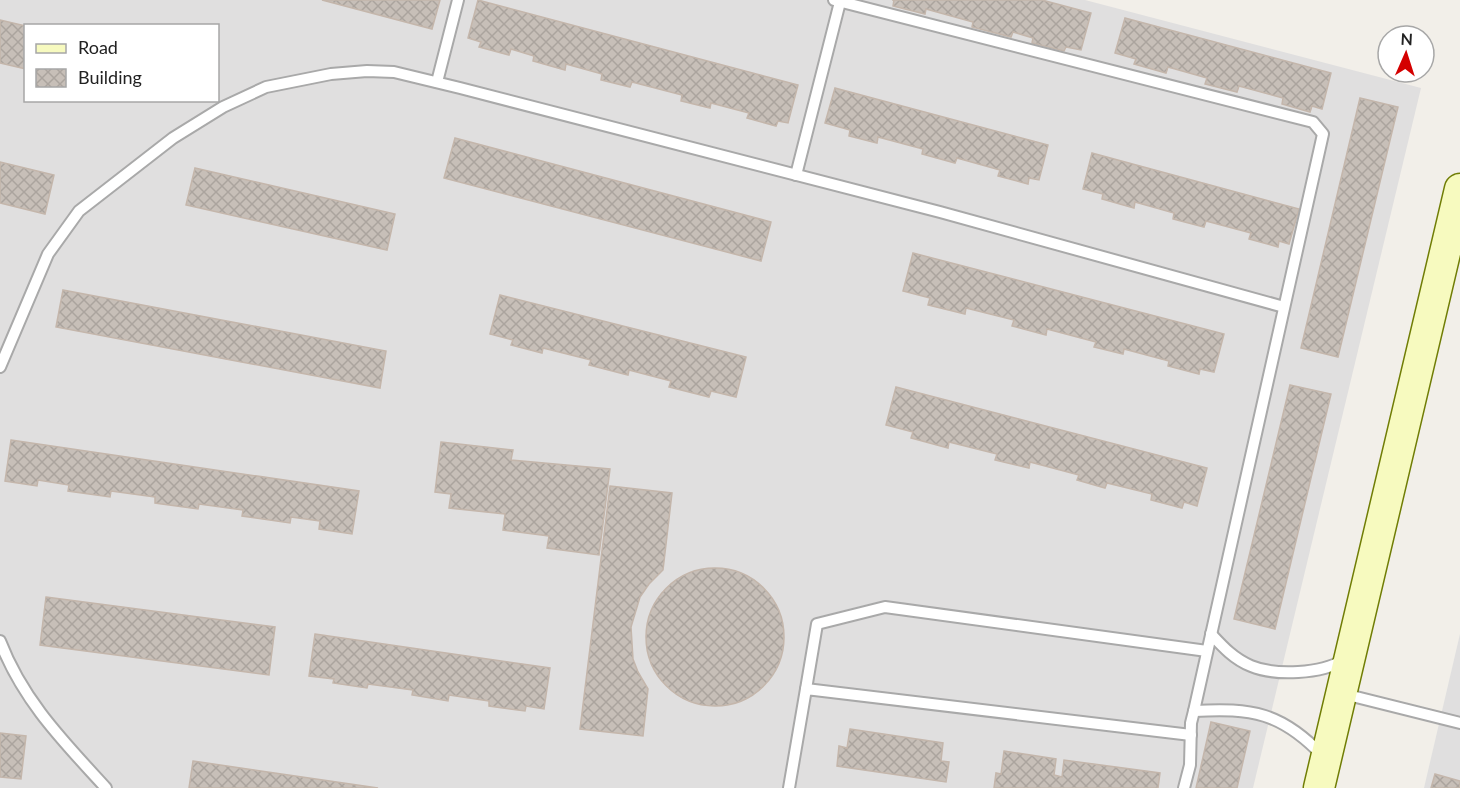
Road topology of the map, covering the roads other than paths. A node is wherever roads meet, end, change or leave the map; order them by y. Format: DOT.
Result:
graph roads {
  1 [pos="458,0"];
  2 [pos="837,1"];
  3 [pos="437,82"];
  4 [pos="796,175"];
  5 [pos="1460,189"];
  6 [pos="1284,307"];
  7 [pos="0,367"];
  8 [pos="1211,634"];
  9 [pos="0,641"];
  10 [pos="1207,651"];
  11 [pos="1350,655"];
  12 [pos="806,688"];
  13 [pos="1341,693"];
  14 [pos="1194,711"];
  15 [pos="1460,723"];
  16 [pos="1191,735"];
  17 [pos="1326,759"];
  18 [pos="106,788"];
  19 [pos="789,788"];
  20 [pos="1184,788"];
  21 [pos="1319,788"];
  1 -- 3 [label="lane"];
  2 -- 4 [label="lane"];
  2 -- 6 [label="lane"];
  3 -- 4 [label="lane"];
  3 -- 7 [label="lane"];
  4 -- 6 [label="lane"];
  5 -- 11 [label="street"];
  6 -- 8 [label="lane"];
  8 -- 10 [label="lane"];
  8 -- 11 [label="lane"];
  9 -- 18 [label="lane"];
  10 -- 12 [label="lane"];
  10 -- 14 [label="lane"];
  11 -- 13 [label="street"];
  12 -- 16 [label="lane"];
  12 -- 19 [label="lane"];
  13 -- 15 [label="lane"];
  13 -- 17 [label="street"];
  14 -- 16 [label="lane"];
  14 -- 17 [label="lane"];
  16 -- 20 [label="lane"];
  17 -- 21 [label="street"];
}
